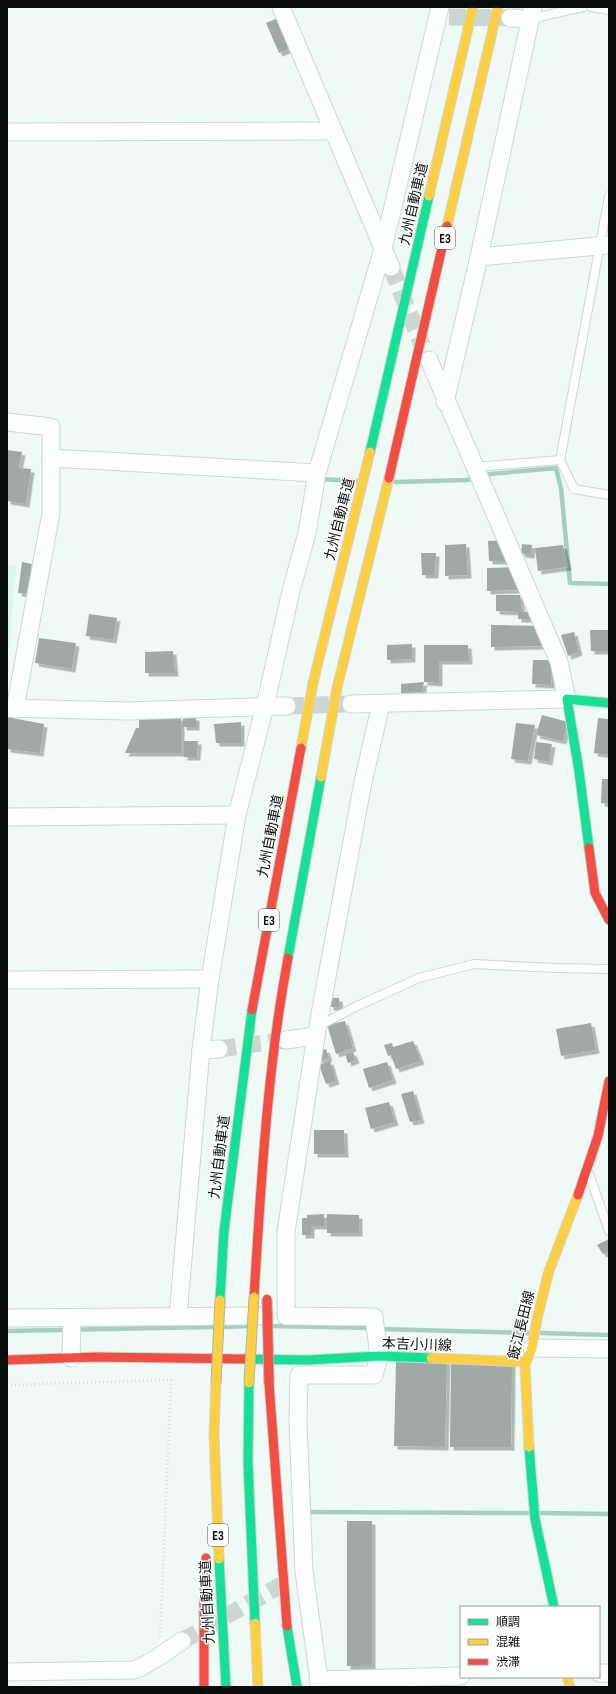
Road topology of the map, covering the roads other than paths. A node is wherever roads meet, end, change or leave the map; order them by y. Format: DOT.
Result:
graph roads {
  1 [pos="281,7"];
  2 [pos="473,7"];
  3 [pos="582,7"];
  4 [pos="591,7"];
  5 [pos="609,10"];
  6 [pos="443,13"];
  7 [pos="504,13"];
  8 [pos="532,13"];
  9 [pos="333,131"];
  10 [pos="7,132"];
  11 [pos="609,196"];
  12 [pos="605,245"];
  13 [pos="383,249"];
  14 [pos="480,257"];
  15 [pos="391,267"];
  16 [pos="428,360"];
  17 [pos="445,402"];
  18 [pos="7,422"];
  19 [pos="51,458"];
  20 [pos="560,460"];
  21 [pos="475,467"];
  22 [pos="317,473"];
  23 [pos="609,495"];
  24 [pos="567,699"];
  25 [pos="609,703"];
  26 [pos="351,704"];
  27 [pos="381,704"];
  28 [pos="265,706"];
  29 [pos="288,706"];
  30 [pos="11,708"];
  31 [pos="237,816"];
  32 [pos="7,817"];
  33 [pos="609,920"];
  34 [pos="609,969"];
  35 [pos="210,979"];
  36 [pos="7,980"];
  37 [pos="316,1032"];
  38 [pos="286,1040"];
  39 [pos="219,1048"];
  40 [pos="201,1050"];
  41 [pos="609,1081"];
  42 [pos="264,1138"];
  43 [pos="587,1168"];
  44 [pos="609,1231"];
  45 [pos="266,1253"];
  46 [pos="267,1295"];
  47 [pos="178,1316"];
  48 [pos="286,1316"];
  49 [pos="7,1318"];
  50 [pos="72,1318"];
  51 [pos="207,1348"];
  52 [pos="175,1349"];
  53 [pos="609,1349"];
  54 [pos="529,1355"];
  55 [pos="379,1356"];
  56 [pos="96,1357"];
  57 [pos="71,1358"];
  58 [pos="7,1360"];
  59 [pos="308,1360"];
  60 [pos="214,1434"];
  61 [pos="208,1530"];
  62 [pos="207,1546"];
  63 [pos="304,1572"];
  64 [pos="285,1583"];
  65 [pos="554,1606"];
  66 [pos="182,1641"];
  67 [pos="8,1672"];
  68 [pos="460,1676"];
  69 [pos="319,1684"];
  70 [pos="204,1687"];
  71 [pos="226,1687"];
  72 [pos="258,1687"];
  73 [pos="297,1687"];
  1 -- 9 [label="street"];
  2 -- 60 [label="main road, 九州自動車道 / E3, bridge"];
  3 -- 8 [label="lane"];
  4 -- 5 [label="lane"];
  6 -- 13 [label="street"];
  7 -- 8 [label="street"];
  7 -- 42 [label="main road, E3"];
  8 -- 14 [label="street"];
  9 -- 10 [label="street"];
  9 -- 13 [label="street"];
  11 -- 12 [label="lane"];
  12 -- 14 [label="street"];
  12 -- 20 [label="lane"];
  13 -- 15 [label="street"];
  13 -- 22 [label="street"];
  14 -- 17 [label="street"];
  16 -- 17 [label="street"];
  17 -- 21 [label="street"];
  18 -- 19 [label="street"];
  19 -- 22 [label="street"];
  19 -- 30 [label="street"];
  20 -- 21 [label="lane"];
  20 -- 23 [label="lane"];
  21 -- 24 [label="street"];
  22 -- 28 [label="street"];
  24 -- 25 [label="main road"];
  24 -- 27 [label="street"];
  24 -- 33 [label="main road"];
  26 -- 27 [label="street"];
  27 -- 37 [label="street"];
  28 -- 29 [label="street"];
  28 -- 30 [label="street"];
  28 -- 31 [label="street"];
  31 -- 32 [label="street"];
  31 -- 35 [label="street"];
  34 -- 37 [label="lane"];
  35 -- 36 [label="street"];
  35 -- 40 [label="street"];
  37 -- 38 [label="street"];
  37 -- 48 [label="street"];
  39 -- 40 [label="street"];
  40 -- 47 [label="street"];
  41 -- 43 [label="main road, 飯江長田線"];
  42 -- 45 [label="main road"];
  42 -- 72 [label="main road, E3, bridge"];
  43 -- 44 [label="lane"];
  43 -- 54 [label="main road, 飯江長田線"];
  46 -- 73 [label="main road, bridge"];
  47 -- 48 [label="street"];
  47 -- 50 [label="street"];
  48 -- 55 [label="street"];
  49 -- 50 [label="street"];
  50 -- 57 [label="street"];
  51 -- 59 [label="main road, 本吉小川線"];
  52 -- 56 [label="main road, 本吉小川線"];
  53 -- 54 [label="street"];
  54 -- 55 [label="main road, 本吉小川線"];
  54 -- 65 [label="main road, 飯江長田線"];
  55 -- 59 [label="main road, 本吉小川線"];
  55 -- 63 [label="street"];
  56 -- 57 [label="main road, 本吉小川線"];
  56 -- 59 [label="main road, 本吉小川線"];
  57 -- 58 [label="main road, 本吉小川線"];
  60 -- 61 [label="main road"];
  60 -- 71 [label="main road, 九州自動車道 / E3"];
  62 -- 70 [label="main road"];
  63 -- 64 [label="street"];
  63 -- 69 [label="street"];
  66 -- 67 [label="street"];
  68 -- 69 [label="street"];
}
